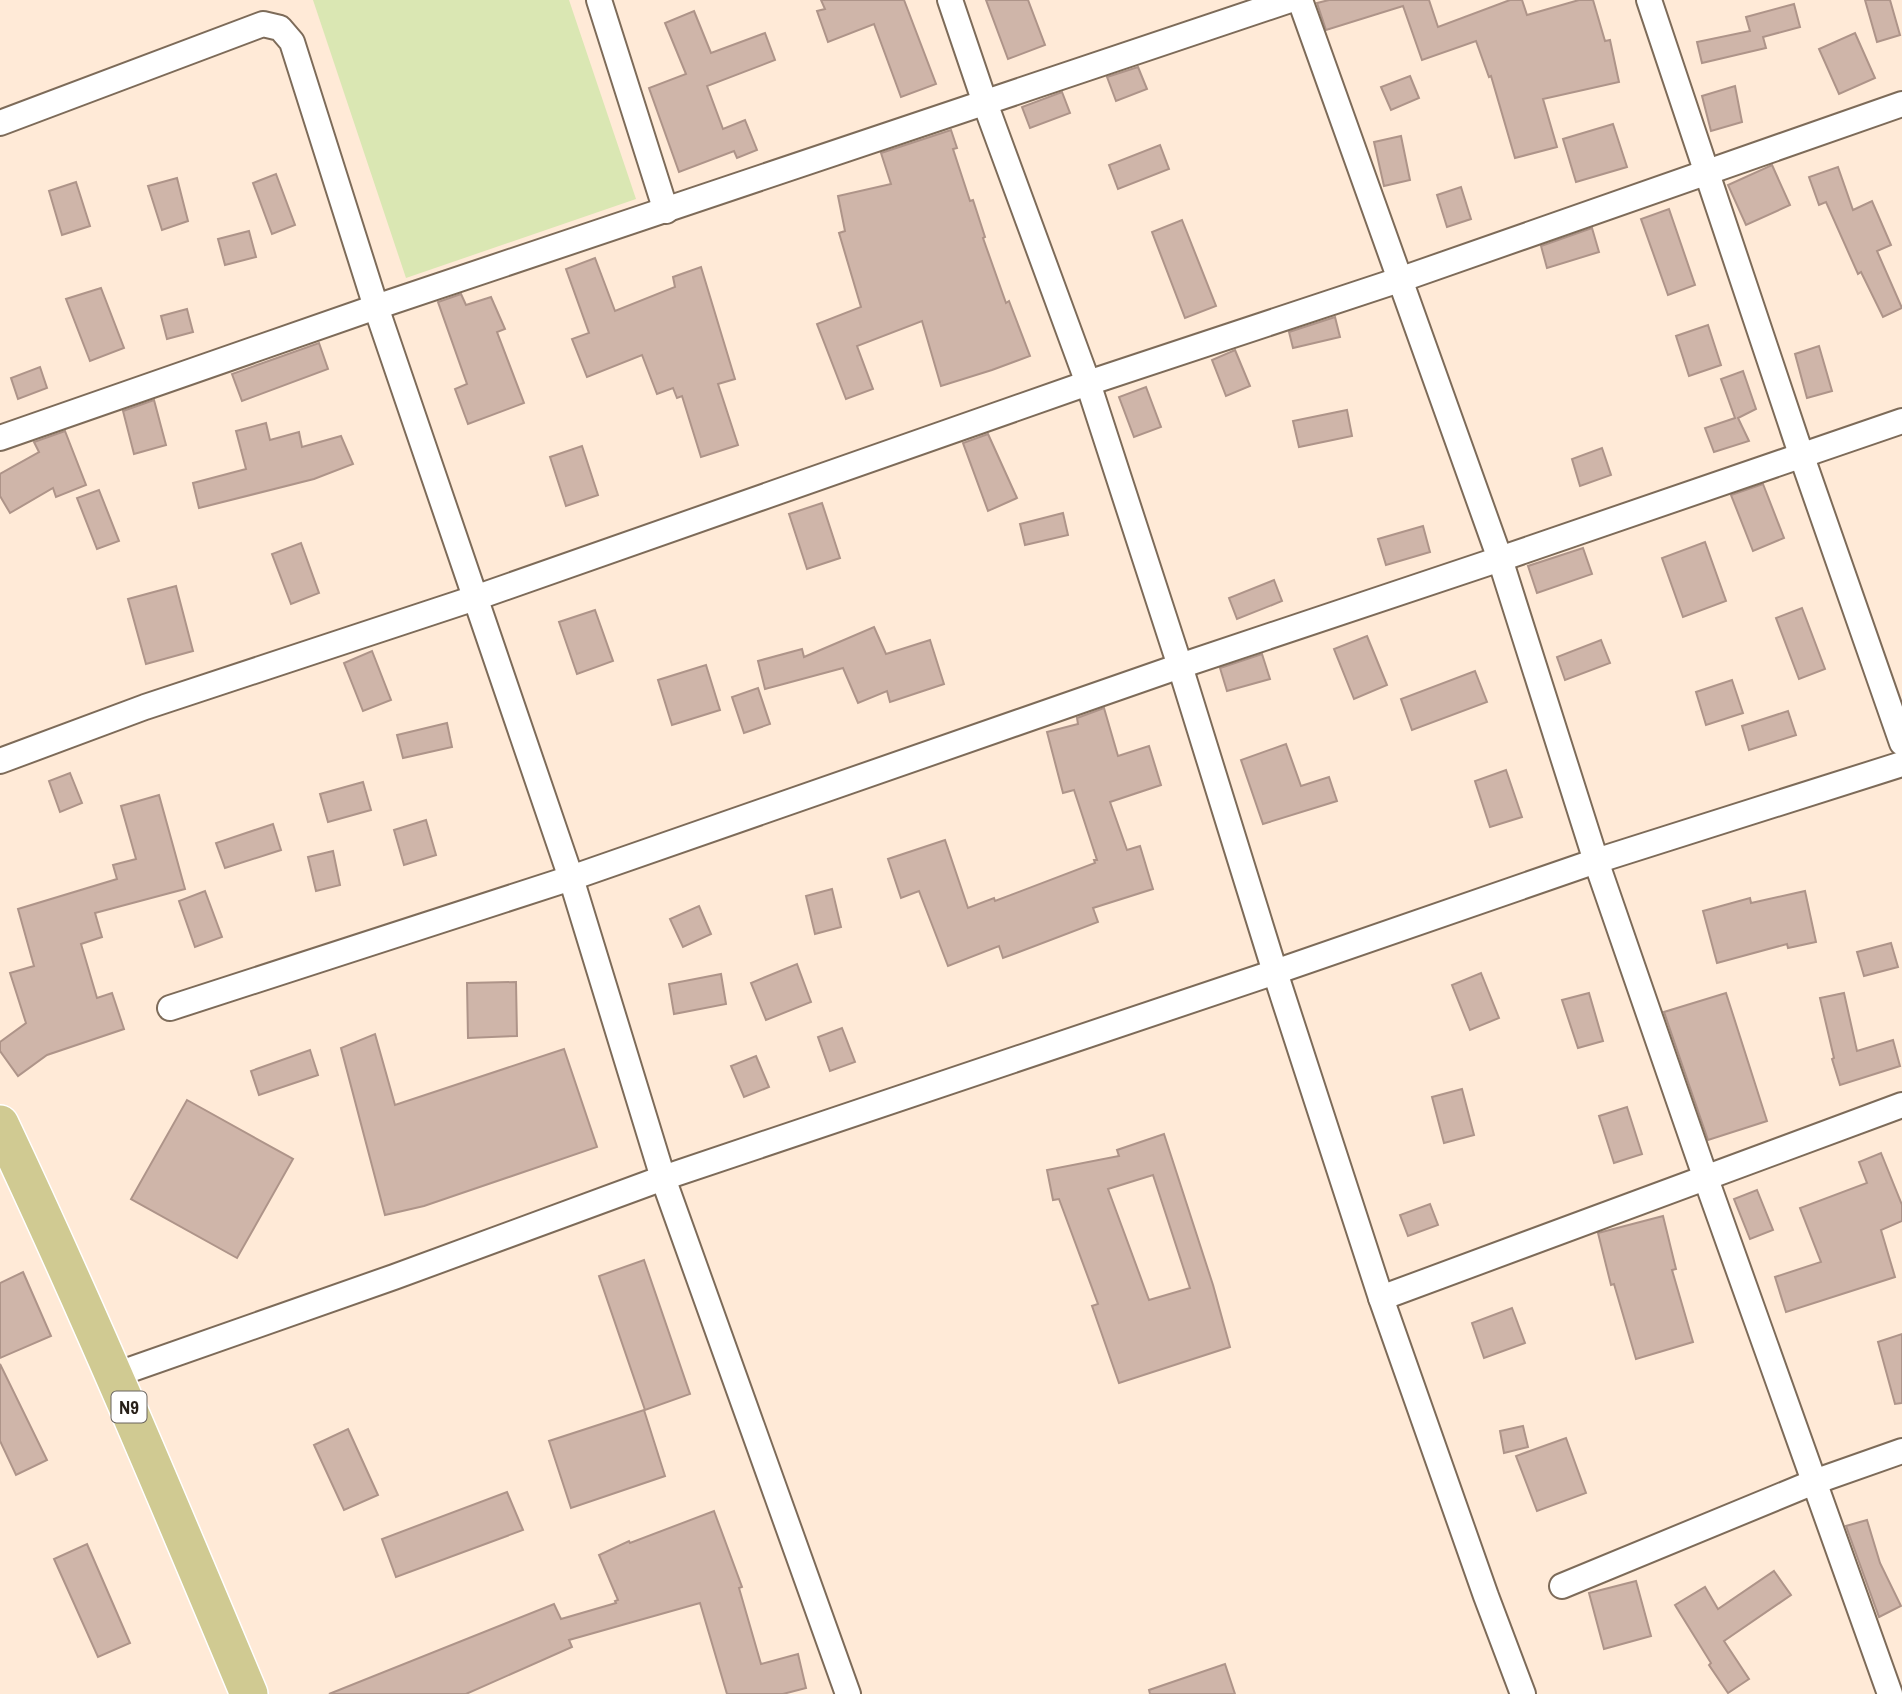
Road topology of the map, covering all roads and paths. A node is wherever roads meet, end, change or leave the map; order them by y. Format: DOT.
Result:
graph roads {
  1 [pos="599,0"];
  2 [pos="950,0"];
  3 [pos="1290,0"];
  4 [pos="1300,0"];
  5 [pos="1649,0"];
  6 [pos="985,103"];
  7 [pos="1902,104"];
  8 [pos="0,123"];
  9 [pos="1707,170"];
  10 [pos="666,211"];
  11 [pos="1402,279"];
  12 [pos="376,307"];
  13 [pos="1088,383"];
  14 [pos="1902,421"];
  15 [pos="0,438"];
  16 [pos="1801,454"];
  17 [pos="1500,559"];
  18 [pos="475,598"];
  19 [pos="1180,666"];
  20 [pos="1902,743"];
  21 [pos="0,761"];
  22 [pos="1902,764"];
  23 [pos="1597,861"];
  24 [pos="571,878"];
  25 [pos="1275,972"];
  26 [pos="170,1008"];
  27 [pos="1902,1105"];
  28 [pos="0,1125"];
  29 [pos="1705,1177"];
  30 [pos="663,1178"];
  31 [pos="1381,1298"];
  32 [pos="115,1375"];
  33 [pos="1902,1451"];
  34 [pos="1814,1482"];
  35 [pos="1562,1586"];
  36 [pos="249,1694"];
  37 [pos="848,1694"];
  38 [pos="1523,1694"];
  39 [pos="1890,1694"];
  1 -- 10 [label="street"];
  2 -- 6 [label="street"];
  3 -- 6 [label="street"];
  4 -- 11 [label="street"];
  5 -- 9 [label="street"];
  6 -- 10 [label="street"];
  6 -- 13 [label="street"];
  7 -- 9 [label="street"];
  8 -- 12 [label="street"];
  9 -- 11 [label="street"];
  9 -- 16 [label="street"];
  10 -- 12 [label="street"];
  11 -- 13 [label="street"];
  11 -- 17 [label="street"];
  12 -- 15 [label="street"];
  12 -- 18 [label="street"];
  13 -- 18 [label="street"];
  13 -- 19 [label="street"];
  14 -- 16 [label="street"];
  16 -- 17 [label="street"];
  16 -- 20 [label="street"];
  17 -- 19 [label="street"];
  17 -- 23 [label="street"];
  18 -- 21 [label="street"];
  18 -- 24 [label="street"];
  19 -- 24 [label="street"];
  19 -- 25 [label="street"];
  22 -- 23 [label="street"];
  23 -- 25 [label="street"];
  23 -- 29 [label="street"];
  24 -- 26 [label="street"];
  24 -- 30 [label="street"];
  25 -- 30 [label="street"];
  25 -- 31 [label="street"];
  27 -- 29 [label="street"];
  28 -- 32 [label="main road, N9"];
  29 -- 31 [label="street"];
  29 -- 34 [label="street"];
  30 -- 32 [label="street"];
  30 -- 37 [label="street"];
  31 -- 38 [label="street"];
  32 -- 36 [label="main road, N9"];
  33 -- 34 [label="street"];
  34 -- 35 [label="street"];
  34 -- 39 [label="street"];
}
